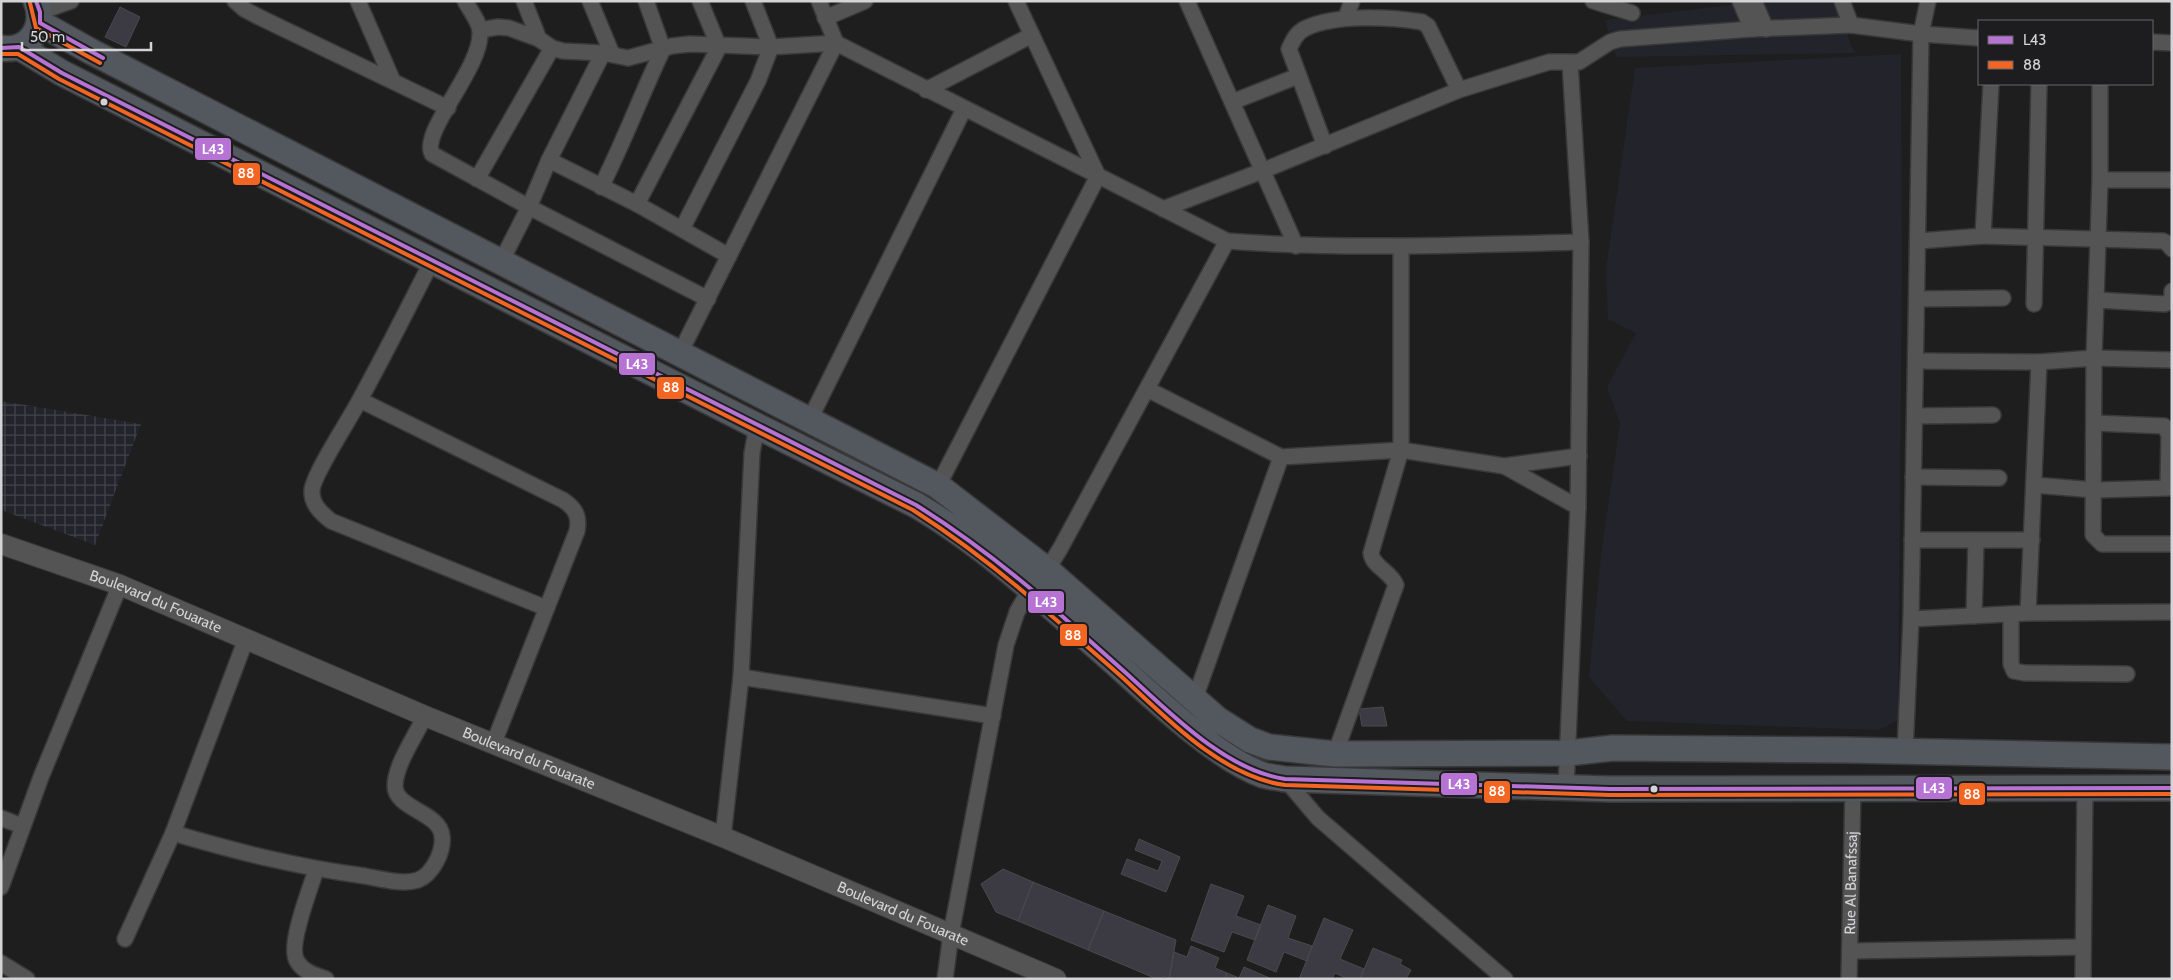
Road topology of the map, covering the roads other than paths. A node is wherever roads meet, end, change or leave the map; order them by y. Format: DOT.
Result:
graph roads {
  1 [pos="71,1"];
  2 [pos="235,1"];
  3 [pos="358,1"];
  4 [pos="465,1"];
  5 [pos="524,1"];
  6 [pos="590,1"];
  7 [pos="646,1"];
  8 [pos="700,1"];
  9 [pos="753,1"];
  10 [pos="819,1"];
  11 [pos="865,1"];
  12 [pos="1016,1"];
  13 [pos="1187,1"];
  14 [pos="1352,1"];
  15 [pos="1593,1"];
  16 [pos="1740,1"];
  17 [pos="1754,1"];
  18 [pos="1842,1"];
  19 [pos="1928,1"];
  20 [pos="1630,7"];
  21 [pos="38,12"];
  22 [pos="825,18"];
  23 [pos="1346,18"];
  24 [pos="1851,25"];
  25 [pos="1759,29"];
  26 [pos="480,30"];
  27 [pos="1921,34"];
  28 [pos="1032,35"];
  29 [pos="1641,37"];
  30 [pos="1978,38"];
  31 [pos="539,39"];
  32 [pos="2153,42"];
  33 [pos="836,43"];
  34 [pos="2172,43"];
  35 [pos="719,47"];
  36 [pos="10,48"];
  37 [pos="552,48"];
  38 [pos="771,48"];
  39 [pos="663,49"];
  40 [pos="607,54"];
  41 [pos="1570,63"];
  42 [pos="1298,76"];
  43 [pos="392,79"];
  44 [pos="1991,85"];
  45 [pos="2039,85"];
  46 [pos="2100,85"];
  47 [pos="926,90"];
  48 [pos="1459,90"];
  49 [pos="1232,102"];
  50 [pos="448,108"];
  51 [pos="964,109"];
  52 [pos="1325,146"];
  53 [pos="549,160"];
  54 [pos="1262,171"];
  55 [pos="1098,176"];
  56 [pos="477,178"];
  57 [pos="2100,180"];
  58 [pos="2172,180"];
  59 [pos="601,187"];
  60 [pos="637,204"];
  61 [pos="529,207"];
  62 [pos="1163,209"];
  63 [pos="682,229"];
  64 [pos="1983,236"];
  65 [pos="2036,238"];
  66 [pos="2099,240"];
  67 [pos="1227,241"];
  68 [pos="1918,241"];
  69 [pos="1581,242"];
  70 [pos="1296,246"];
  71 [pos="1400,247"];
  72 [pos="2172,249"];
  73 [pos="729,256"];
  74 [pos="432,261"];
  75 [pos="500,262"];
  76 [pos="2172,291"];
  77 [pos="708,298"];
  78 [pos="1917,298"];
  79 [pos="2003,298"];
  80 [pos="2097,300"];
  81 [pos="2034,304"];
  82 [pos="680,353"];
  83 [pos="2094,358"];
  84 [pos="2172,360"];
  85 [pos="1916,361"];
  86 [pos="2039,362"];
  87 [pos="1147,389"];
  88 [pos="360,400"];
  89 [pos="1993,415"];
  90 [pos="1915,416"];
  91 [pos="810,419"];
  92 [pos="2094,423"];
  93 [pos="757,426"];
  94 [pos="1401,450"];
  95 [pos="1579,456"];
  96 [pos="1282,457"];
  97 [pos="1504,466"];
  98 [pos="1914,477"];
  99 [pos="1999,478"];
  100 [pos="2034,485"];
  101 [pos="938,486"];
  102 [pos="2095,490"];
  103 [pos="1578,507"];
  104 [pos="1912,540"];
  105 [pos="1976,540"];
  106 [pos="2032,540"];
  107 [pos="1,544"];
  108 [pos="2172,544"];
  109 [pos="1047,570"];
  110 [pos="120,585"];
  111 [pos="1030,589"];
  112 [pos="546,608"];
  113 [pos="2172,612"];
  114 [pos="2028,613"];
  115 [pos="2011,614"];
  116 [pos="1974,616"];
  117 [pos="1911,619"];
  118 [pos="246,639"];
  119 [pos="2127,674"];
  120 [pos="740,677"];
  121 [pos="1194,701"];
  122 [pos="425,716"];
  123 [pos="993,716"];
  124 [pos="493,744"];
  125 [pos="1905,751"];
  126 [pos="1568,753"];
  127 [pos="1335,754"];
  128 [pos="2172,757"];
  129 [pos="1285,780"];
  130 [pos="1566,787"];
  131 [pos="1853,787"];
  132 [pos="2085,788"];
  133 [pos="2172,788"];
  134 [pos="1,818"];
  135 [pos="22,826"];
  136 [pos="173,833"];
  137 [pos="723,837"];
  138 [pos="316,870"];
  139 [pos="1,887"];
  140 [pos="951,934"];
  141 [pos="125,939"];
  142 [pos="2083,947"];
  143 [pos="1850,951"];
  144 [pos="1,963"];
  145 [pos="27,979"];
  146 [pos="326,979"];
  147 [pos="945,979"];
  148 [pos="1056,979"];
  149 [pos="1505,979"];
  150 [pos="1849,979"];
  151 [pos="2083,979"];
  1 -- 21 [label="street"];
  2 -- 43 [label="street"];
  3 -- 43 [label="street"];
  4 -- 26 [label="street"];
  5 -- 31 [label="street"];
  6 -- 40 [label="street"];
  7 -- 39 [label="street"];
  8 -- 35 [label="street"];
  9 -- 38 [label="street"];
  10 -- 22 [label="street"];
  11 -- 22 [label="street"];
  12 -- 28 [label="street"];
  13 -- 49 [label="street"];
  14 -- 23 [label="street"];
  15 -- 20 [label="street"];
  16 -- 25 [label="street"];
  17 -- 25 [label="street"];
  18 -- 24 [label="street"];
  19 -- 27 [label="street"];
  20 -- 29 [label="street"];
  21 -- 36 [label="main road"];
  21 -- 75 [label="main road"];
  22 -- 33 [label="street"];
  23 -- 42 [label="street"];
  23 -- 48 [label="street"];
  24 -- 25 [label="street"];
  24 -- 27 [label="street"];
  25 -- 29 [label="street"];
  26 -- 31 [label="street"];
  26 -- 50 [label="street"];
  27 -- 30 [label="street"];
  27 -- 68 [label="street"];
  28 -- 47 [label="street"];
  28 -- 55 [label="street"];
  29 -- 41 [label="street"];
  31 -- 37 [label="street"];
  32 -- 34 [label="street"];
  33 -- 38 [label="street"];
  33 -- 47 [label="street"];
  33 -- 73 [label="street"];
  35 -- 38 [label="street"];
  35 -- 39 [label="street"];
  35 -- 60 [label="street"];
  36 -- 74 [label="main road"];
  37 -- 40 [label="street"];
  37 -- 56 [label="street"];
  38 -- 63 [label="street"];
  39 -- 40 [label="street"];
  39 -- 59 [label="street"];
  40 -- 53 [label="street"];
  41 -- 48 [label="street"];
  41 -- 69 [label="street"];
  42 -- 49 [label="street"];
  42 -- 52 [label="street"];
  43 -- 50 [label="street"];
  44 -- 64 [label="street"];
  45 -- 65 [label="street"];
  46 -- 57 [label="street"];
  47 -- 51 [label="street"];
  48 -- 52 [label="street"];
  49 -- 54 [label="street"];
  50 -- 56 [label="street"];
  51 -- 55 [label="street"];
  51 -- 91 [label="street"];
  52 -- 54 [label="street"];
  53 -- 59 [label="street"];
  53 -- 61 [label="street"];
  54 -- 62 [label="street"];
  54 -- 70 [label="street"];
  55 -- 62 [label="street"];
  55 -- 101 [label="street"];
  56 -- 61 [label="street"];
  57 -- 58 [label="street"];
  57 -- 66 [label="street"];
  59 -- 60 [label="street"];
  60 -- 63 [label="street"];
  61 -- 75 [label="street"];
  61 -- 77 [label="street"];
  62 -- 67 [label="street"];
  63 -- 73 [label="street"];
  64 -- 65 [label="street"];
  64 -- 68 [label="street"];
  65 -- 66 [label="street"];
  65 -- 81 [label="street"];
  66 -- 72 [label="street"];
  66 -- 80 [label="street"];
  67 -- 70 [label="street"];
  67 -- 87 [label="street"];
  68 -- 78 [label="street"];
  69 -- 71 [label="street"];
  69 -- 95 [label="street"];
  70 -- 71 [label="street"];
  71 -- 94 [label="street"];
  73 -- 77 [label="street"];
  74 -- 88 [label="street"];
  74 -- 93 [label="main road"];
  75 -- 82 [label="main road"];
  76 -- 80 [label="street"];
  77 -- 82 [label="street"];
  78 -- 79 [label="street"];
  78 -- 85 [label="street"];
  80 -- 83 [label="street"];
  82 -- 91 [label="main road"];
  83 -- 84 [label="street"];
  83 -- 86 [label="street"];
  83 -- 92 [label="street"];
  85 -- 86 [label="street"];
  85 -- 90 [label="street"];
  86 -- 100 [label="street"];
  87 -- 96 [label="street"];
  87 -- 109 [label="street"];
  88 -- 112 [label="street"];
  88 -- 112 [label="street"];
  89 -- 90 [label="street"];
  90 -- 98 [label="street"];
  91 -- 101 [label="main road"];
  92 -- 102 [label="street"];
  92 -- 102 [label="street"];
  93 -- 111 [label="main road"];
  93 -- 120 [label="street"];
  94 -- 96 [label="street"];
  94 -- 97 [label="street"];
  94 -- 127 [label="street"];
  95 -- 97 [label="street"];
  95 -- 103 [label="street"];
  96 -- 121 [label="street"];
  97 -- 103 [label="street"];
  98 -- 99 [label="street"];
  98 -- 104 [label="street"];
  100 -- 102 [label="street"];
  100 -- 106 [label="street"];
  101 -- 109 [label="main road"];
  102 -- 108 [label="street"];
  103 -- 126 [label="street"];
  104 -- 105 [label="street"];
  104 -- 117 [label="street"];
  105 -- 106 [label="street"];
  105 -- 116 [label="street"];
  106 -- 114 [label="street"];
  107 -- 110 [label="street, Boulevard du Fouarate"];
  109 -- 111 [label="street"];
  109 -- 121 [label="main road"];
  110 -- 118 [label="street, Boulevard du Fouarate"];
  110 -- 135 [label="street"];
  111 -- 123 [label="street"];
  111 -- 129 [label="main road"];
  112 -- 124 [label="street"];
  113 -- 114 [label="street"];
  114 -- 115 [label="street"];
  115 -- 116 [label="street"];
  115 -- 119 [label="street"];
  116 -- 117 [label="street"];
  117 -- 125 [label="street"];
  118 -- 122 [label="street, Boulevard du Fouarate"];
  118 -- 136 [label="street"];
  120 -- 123 [label="street"];
  120 -- 137 [label="street"];
  121 -- 127 [label="main road"];
  122 -- 124 [label="street, Boulevard du Fouarate"];
  122 -- 138 [label="street"];
  123 -- 140 [label="street"];
  124 -- 137 [label="street, Boulevard du Fouarate"];
  125 -- 126 [label="main road"];
  125 -- 128 [label="main road"];
  126 -- 127 [label="main road"];
  126 -- 130 [label="street"];
  129 -- 130 [label="main road"];
  129 -- 149 [label="street"];
  130 -- 131 [label="main road"];
  131 -- 132 [label="main road"];
  131 -- 143 [label="street, Rue Al Banafssaj"];
  132 -- 133 [label="main road"];
  132 -- 142 [label="street"];
  134 -- 135 [label="street"];
  135 -- 139 [label="street"];
  136 -- 138 [label="street"];
  136 -- 141 [label="street"];
  137 -- 140 [label="street, Boulevard du Fouarate"];
  138 -- 146 [label="street"];
  140 -- 147 [label="street"];
  140 -- 148 [label="street, Boulevard du Fouarate"];
  142 -- 143 [label="street"];
  142 -- 151 [label="street"];
  143 -- 150 [label="street, Rue Al Banafssaj"];
  144 -- 145 [label="street"];
}
